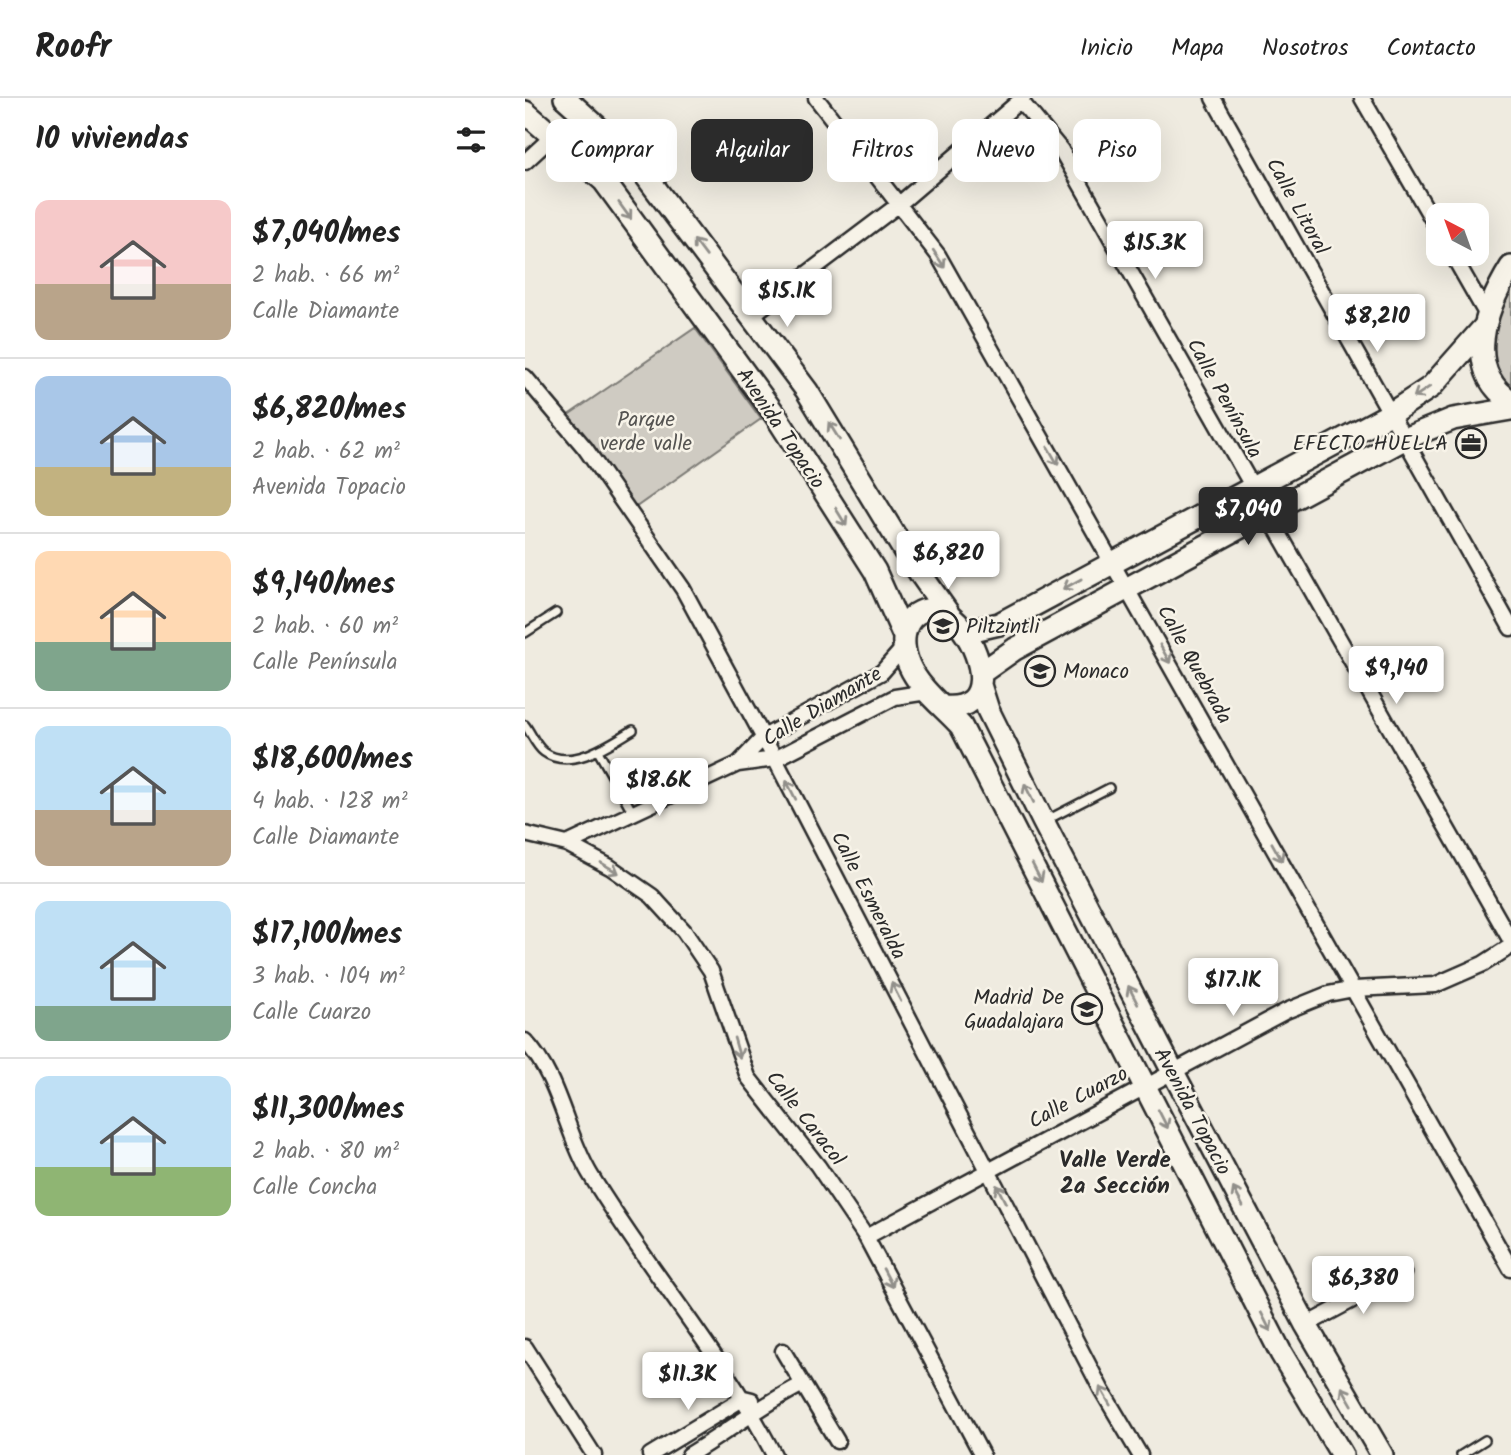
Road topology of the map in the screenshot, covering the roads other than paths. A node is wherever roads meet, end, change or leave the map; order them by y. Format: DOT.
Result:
graph roads {
  1 [pos="565,98"];
  2 [pos="816,98"];
  3 [pos="1213,98"];
  4 [pos="1362,98"];
  5 [pos="1021,99"];
  6 [pos="525,112"];
  7 [pos="546,130"];
  8 [pos="546,142"];
  9 [pos="525,162"];
  10 [pos="605,182"];
  11 [pos="898,205"];
  12 [pos="1426,209"];
  13 [pos="1458,266"];
  14 [pos="1511,267"];
  15 [pos="751,316"];
  16 [pos="1487,321"];
  17 [pos="525,377"];
  18 [pos="1511,401"];
  19 [pos="1511,409"];
  20 [pos="1390,414"];
  21 [pos="1404,439"];
  22 [pos="1252,488"];
  23 [pos="1266,514"];
  24 [pos="1113,561"];
  25 [pos="1127,587"];
  26 [pos="556,613"];
  27 [pos="948,613"];
  28 [pos="1511,628"];
  29 [pos="965,632"];
  30 [pos="525,633"];
  31 [pos="904,640"];
  32 [pos="981,679"];
  33 [pos="927,692"];
  34 [pos="944,707"];
  35 [pos="525,725"];
  36 [pos="633,730"];
  37 [pos="764,737"];
  38 [pos="598,751"];
  39 [pos="775,759"];
  40 [pos="738,764"];
  41 [pos="1109,788"];
  42 [pos="632,811"];
  43 [pos="1043,821"];
  44 [pos="525,834"];
  45 [pos="567,844"];
  46 [pos="1511,943"];
  47 [pos="1354,989"];
  48 [pos="525,1041"];
  49 [pos="1172,1070"];
  50 [pos="1146,1084"];
  51 [pos="989,1169"];
  52 [pos="866,1237"];
  53 [pos="1511,1269"];
  54 [pos="1403,1273"];
  55 [pos="1306,1325"];
  56 [pos="525,1347"];
  57 [pos="783,1351"];
  58 [pos="803,1384"];
  59 [pos="744,1398"];
  60 [pos="767,1402"];
  61 [pos="754,1415"];
  62 [pos="1485,1440"];
  63 [pos="837,1441"];
  64 [pos="594,1455"];
  65 [pos="650,1455"];
  66 [pos="689,1455"];
  67 [pos="774,1455"];
  68 [pos="982,1455"];
  69 [pos="1140,1455"];
  70 [pos="1342,1455"];
  71 [pos="1382,1455"];
  72 [pos="1461,1455"];
  15 -- 1 [label="street, Avenida Topacio, one-way"];
  2 -- 11 [label="street, Calle Quebrada"];
  3 -- 20 [label="street, Calle Litoral"];
  4 -- 12 [label="street"];
  5 -- 11 [label="street"];
  5 -- 22 [label="street, Calle Península"];
  6 -- 7 [label="street, Avenida Topacio"];
  8 -- 9 [label="street"];
  10 -- 31 [label="street, Avenida Topacio, one-way"];
  11 -- 15 [label="street"];
  11 -- 24 [label="street, Calle Quebrada, one-way"];
  13 -- 16 [label="street"];
  14 -- 16 [label="street"];
  27 -- 15 [label="street, Avenida Topacio, one-way"];
  16 -- 18 [label="street"];
  16 -- 20 [label="street, one-way"];
  17 -- 37 [label="street, Calle Esmeralda"];
  19 -- 21 [label="street"];
  20 -- 21 [label="street, Calle Litoral"];
  20 -- 22 [label="street"];
  21 -- 23 [label="street"];
  21 -- 28 [label="street, Calle Litoral"];
  22 -- 23 [label="street, Calle Península"];
  22 -- 24 [label="street"];
  23 -- 25 [label="street"];
  23 -- 46 [label="street, Calle Península"];
  24 -- 25 [label="street, Calle Quebrada"];
  24 -- 29 [label="street, one-way"];
  25 -- 32 [label="street"];
  25 -- 47 [label="street, Calle Quebrada, one-way"];
  26 -- 30 [label="lane"];
  27 -- 29 [label="street"];
  27 -- 31 [label="street"];
  29 -- 32 [label="street"];
  31 -- 33 [label="street"];
  31 -- 37 [label="street, Calle Diamante"];
  32 -- 34 [label="street"];
  43 -- 32 [label="street, Avenida Topacio, one-way"];
  33 -- 34 [label="street"];
  33 -- 39 [label="street, Calle Diamante"];
  34 -- 50 [label="street, Avenida Topacio, one-way"];
  35 -- 38 [label="lane"];
  36 -- 38 [label="lane"];
  37 -- 39 [label="street, Calle Esmeralda"];
  37 -- 40 [label="street, Calle Diamante"];
  38 -- 42 [label="lane"];
  39 -- 40 [label="street, Calle Diamante"];
  51 -- 39 [label="street, Calle Esmeralda, one-way"];
  40 -- 42 [label="street, Calle Diamante"];
  41 -- 43 [label="lane"];
  42 -- 45 [label="street, Calle Diamante"];
  49 -- 43 [label="street, Avenida Topacio, one-way"];
  44 -- 45 [label="street, Calle Caracol"];
  45 -- 52 [label="street, Calle Caracol, one-way"];
  46 -- 47 [label="street, Calle Cuarzo"];
  47 -- 49 [label="street, Calle Cuarzo"];
  47 -- 53 [label="street, Calle Quebrada"];
  48 -- 59 [label="street"];
  49 -- 50 [label="street, Calle Cuarzo"];
  55 -- 49 [label="street, Avenida Topacio, one-way"];
  50 -- 51 [label="street, Calle Cuarzo"];
  50 -- 70 [label="street, Avenida Topacio, one-way"];
  51 -- 52 [label="street, Calle Cuarzo"];
  69 -- 51 [label="street, Calle Esmeralda, one-way"];
  52 -- 68 [label="street, Calle Caracol, one-way"];
  54 -- 55 [label="street"];
  71 -- 55 [label="street, Avenida Topacio, one-way"];
  56 -- 64 [label="street"];
  57 -- 58 [label="street"];
  58 -- 60 [label="street"];
  58 -- 63 [label="street"];
  59 -- 60 [label="street"];
  59 -- 61 [label="street"];
  59 -- 65 [label="street"];
  60 -- 61 [label="street"];
  61 -- 66 [label="street"];
  61 -- 67 [label="street"];
  62 -- 72 [label="lane"];
}
